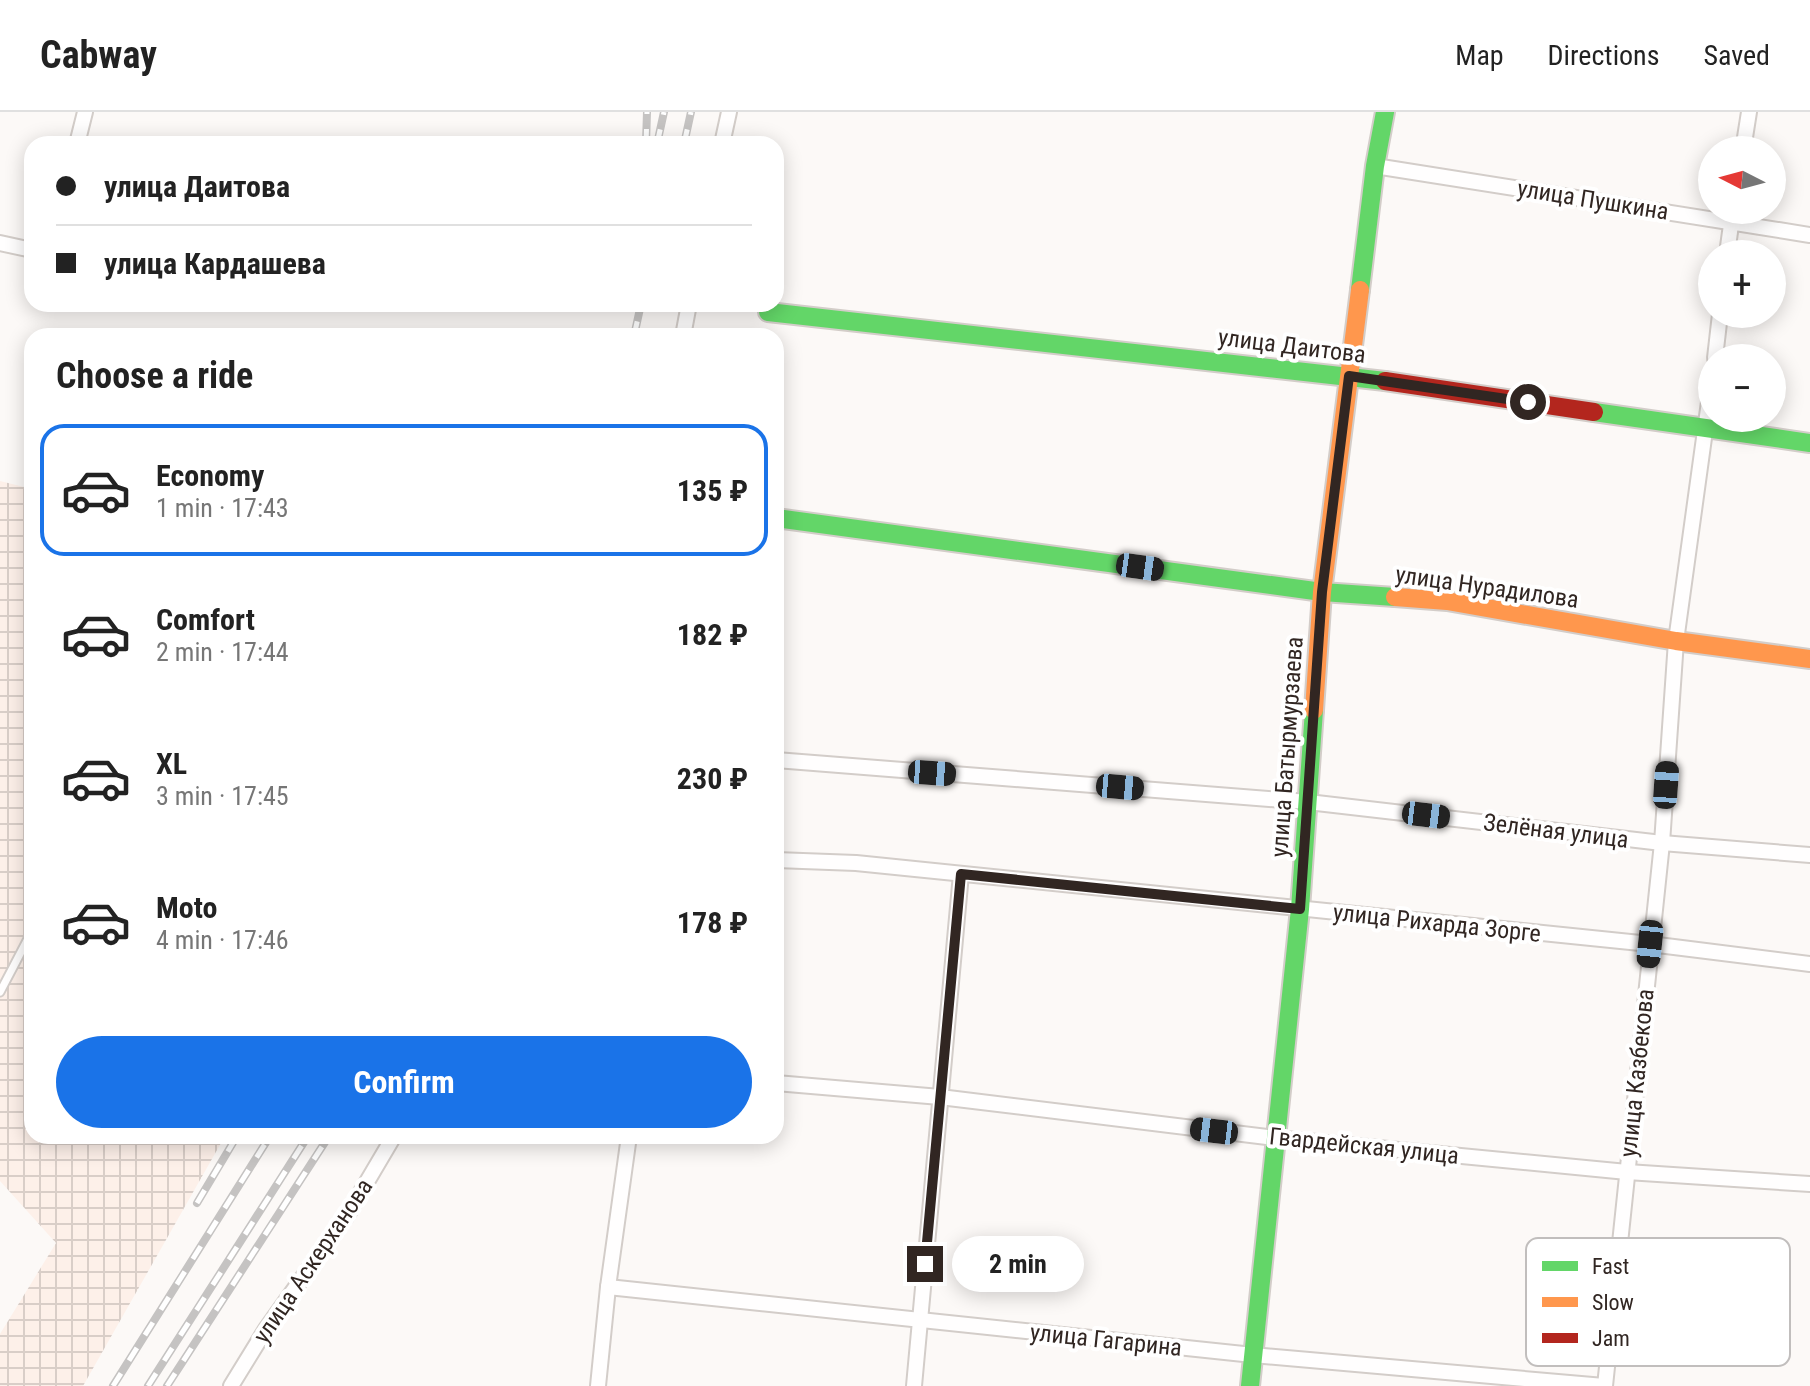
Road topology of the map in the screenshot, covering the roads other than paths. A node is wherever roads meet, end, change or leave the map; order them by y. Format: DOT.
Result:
graph roads {
  1 [pos="85,112"];
  2 [pos="729,112"];
  3 [pos="1385,112"];
  4 [pos="1749,112"];
  5 [pos="79,136"];
  6 [pos="724,136"];
  7 [pos="1745,136"];
  8 [pos="1375,166"];
  9 [pos="1698,211"];
  10 [pos="1765,224"];
  11 [pos="1810,235"];
  12 [pos="0,243"];
  13 [pos="24,248"];
  14 [pos="768,312"];
  15 [pos="1349,376"];
  16 [pos="1698,427"];
  17 [pos="1705,432"];
  18 [pos="1734,432"];
  19 [pos="1810,443"];
  20 [pos="784,519"];
  21 [pos="1322,592"];
  22 [pos="1676,641"];
  23 [pos="1810,659"];
  24 [pos="784,761"];
  25 [pos="1308,802"];
  26 [pos="1662,843"];
  27 [pos="1810,855"];
  28 [pos="784,860"];
  29 [pos="961,874"];
  30 [pos="1300,909"];
  31 [pos="1650,944"];
  32 [pos="24,946"];
  33 [pos="1810,964"];
  34 [pos="0,992"];
  35 [pos="784,1084"];
  36 [pos="940,1097"];
  37 [pos="1275,1138"];
  38 [pos="389,1144"];
  39 [pos="628,1144"];
  40 [pos="1627,1172"];
  41 [pos="1810,1184"];
  42 [pos="1620,1238"];
  43 [pos="608,1287"];
  44 [pos="920,1320"];
  45 [pos="1253,1355"];
  46 [pos="1607,1366"];
  47 [pos="231,1386"];
  48 [pos="598,1386"];
  49 [pos="914,1386"];
  50 [pos="1250,1386"];
  51 [pos="1605,1386"];
  1 -- 5 [label="street"];
  2 -- 6 [label="street"];
  3 -- 8 [label="street, улица Батырмурзаева"];
  4 -- 7 [label="street"];
  8 -- 9 [label="street, улица Пушкина"];
  8 -- 15 [label="street, улица Батырмурзаева"];
  10 -- 11 [label="street, улица Пушкина"];
  12 -- 13 [label="street"];
  14 -- 15 [label="street, улица Даитова"];
  15 -- 16 [label="street, улица Даитова"];
  15 -- 21 [label="street, улица Батырмурзаева"];
  17 -- 22 [label="street, улица Казбекова"];
  18 -- 19 [label="street, улица Даитова"];
  20 -- 21 [label="street, улица Нурадилова"];
  21 -- 22 [label="street, улица Нурадилова"];
  21 -- 25 [label="street, улица Батырмурзаева"];
  22 -- 23 [label="street, улица Нурадилова"];
  22 -- 26 [label="street, улица Казбекова"];
  24 -- 25 [label="street, Зелёная улица"];
  25 -- 26 [label="street, Зелёная улица"];
  25 -- 30 [label="street, улица Батырмурзаева"];
  26 -- 27 [label="street, Зелёная улица"];
  26 -- 31 [label="street, улица Казбекова"];
  28 -- 29 [label="street, улица Рихарда Зорге"];
  29 -- 30 [label="street, улица Рихарда Зорге"];
  29 -- 36 [label="street"];
  30 -- 31 [label="street, улица Рихарда Зорге"];
  30 -- 37 [label="street, улица Батырмурзаева"];
  31 -- 33 [label="street, улица Рихарда Зорге"];
  31 -- 40 [label="street, улица Казбекова"];
  32 -- 34 [label="lane"];
  35 -- 36 [label="street, Гвардейская улица"];
  36 -- 37 [label="street, Гвардейская улица"];
  36 -- 44 [label="street"];
  37 -- 40 [label="street, Гвардейская улица"];
  37 -- 45 [label="street, улица Батырмурзаева"];
  38 -- 47 [label="street, улица Аскерханова"];
  39 -- 43 [label="street"];
  40 -- 41 [label="street, Гвардейская улица"];
  40 -- 42 [label="street, улица Казбекова"];
  43 -- 44 [label="street, улица Гагарина"];
  43 -- 48 [label="street"];
  44 -- 45 [label="street, улица Гагарина"];
  44 -- 49 [label="street"];
  45 -- 50 [label="street, улица Батырмурзаева"];
  45 -- 51 [label="street, улица Гагарина"];
  46 -- 51 [label="street, улица Казбекова"];
}
